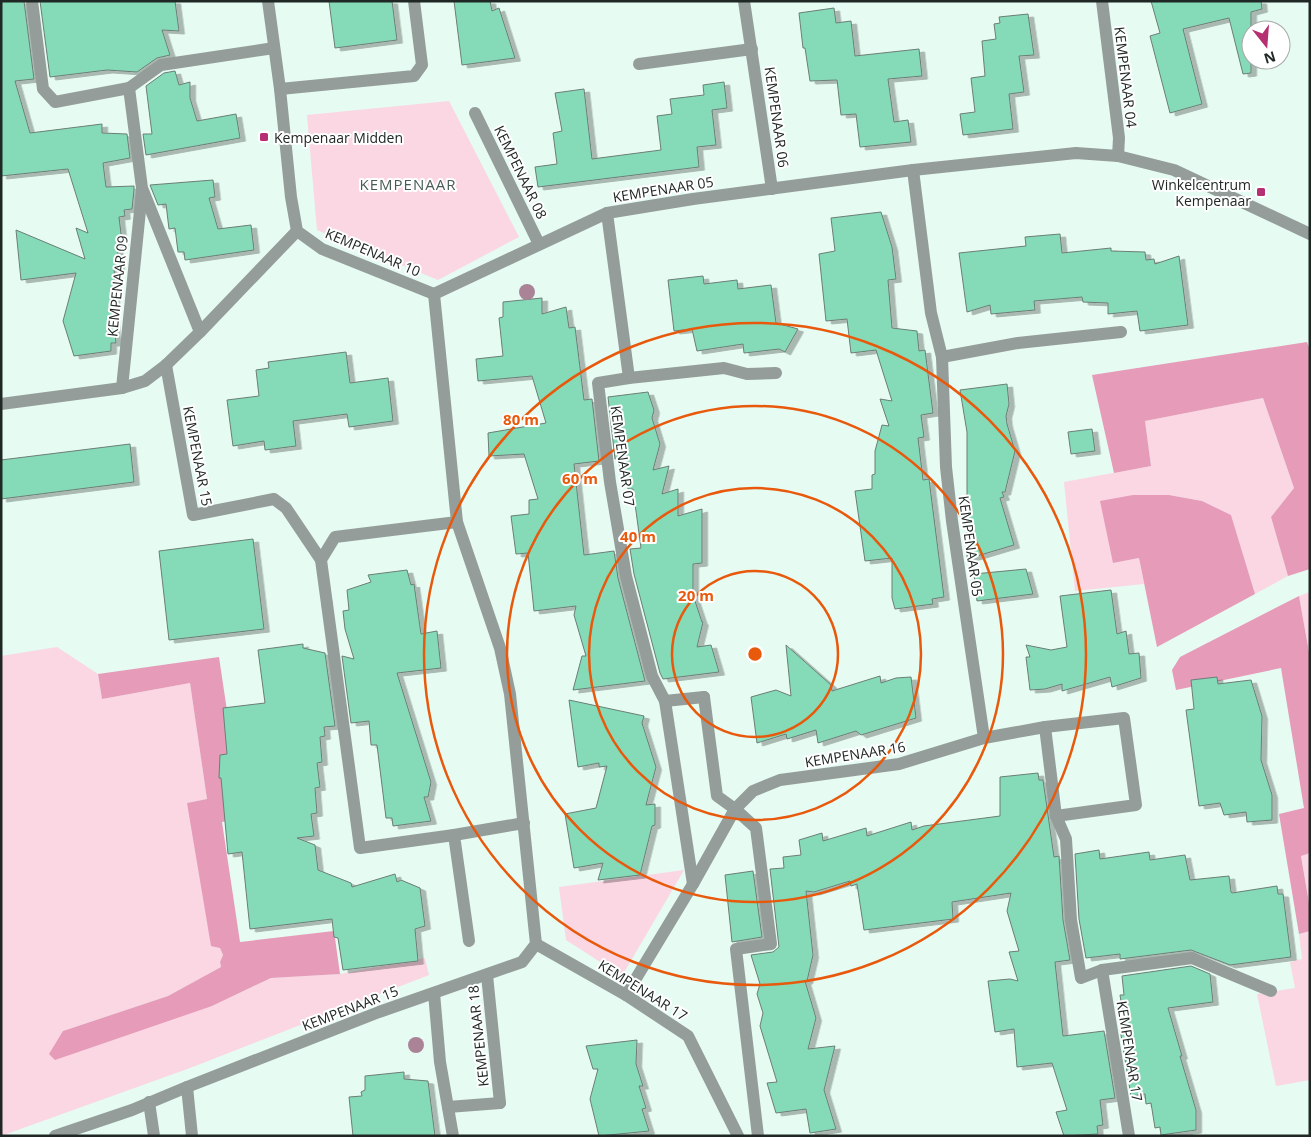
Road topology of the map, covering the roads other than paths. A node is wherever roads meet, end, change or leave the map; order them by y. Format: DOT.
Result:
graph roads {
  1 [pos="32,1"];
  2 [pos="268,1"];
  3 [pos="414,1"];
  4 [pos="744,1"];
  5 [pos="1102,1"];
  6 [pos="274,48"];
  7 [pos="752,49"];
  8 [pos="639,64"];
  9 [pos="129,88"];
  10 [pos="280,89"];
  11 [pos="475,113"];
  12 [pos="1118,156"];
  13 [pos="913,170"];
  14 [pos="142,188"];
  15 [pos="772,188"];
  16 [pos="607,213"];
  17 [pos="296,231"];
  18 [pos="1310,234"];
  19 [pos="539,244"];
  20 [pos="434,294"];
  21 [pos="200,332"];
  22 [pos="1121,332"];
  23 [pos="942,357"];
  24 [pos="166,365"];
  25 [pos="776,373"];
  26 [pos="630,378"];
  27 [pos="122,388"];
  28 [pos="1,404"];
  29 [pos="457,522"];
  30 [pos="321,560"];
  31 [pos="665,701"];
  32 [pos="1046,727"];
  33 [pos="984,738"];
  34 [pos="735,809"];
  35 [pos="1056,816"];
  36 [pos="524,824"];
  37 [pos="454,835"];
  38 [pos="693,884"];
  39 [pos="469,941"];
  40 [pos="536,944"];
  41 [pos="1102,970"];
  42 [pos="487,975"];
  43 [pos="1271,991"];
  44 [pos="434,993"];
  45 [pos="626,995"];
  46 [pos="187,1087"];
  47 [pos="149,1102"];
  48 [pos="448,1107"];
  49 [pos="55,1136"];
  50 [pos="154,1136"];
  51 [pos="192,1136"];
  52 [pos="453,1136"];
  53 [pos="738,1136"];
  54 [pos="758,1136"];
  55 [pos="1129,1136"];
  1 -- 9 [label="street"];
  2 -- 6 [label="street"];
  3 -- 10 [label="street"];
  4 -- 7 [label="street, KEMPENAAR 06"];
  5 -- 12 [label="street, KEMPENAAR 04"];
  6 -- 9 [label="street"];
  6 -- 10 [label="street"];
  7 -- 8 [label="street"];
  7 -- 15 [label="street, KEMPENAAR 06"];
  9 -- 14 [label="street, KEMPENAAR 09"];
  10 -- 17 [label="street"];
  11 -- 19 [label="street, KEMPENAAR 08"];
  12 -- 13 [label="street, KEMPENAAR 05"];
  12 -- 18 [label="street, KEMPENAAR 05"];
  13 -- 15 [label="street, KEMPENAAR 05"];
  13 -- 23 [label="street, KEMPENAAR 05"];
  14 -- 21 [label="street, KEMPENAAR 09"];
  14 -- 27 [label="street, KEMPENAAR 09"];
  15 -- 16 [label="street, KEMPENAAR 05"];
  16 -- 19 [label="street, KEMPENAAR 05"];
  16 -- 26 [label="street"];
  17 -- 20 [label="street, KEMPENAAR 10"];
  17 -- 21 [label="street"];
  19 -- 20 [label="street, KEMPENAAR 05"];
  20 -- 29 [label="street"];
  21 -- 24 [label="street"];
  22 -- 23 [label="street"];
  23 -- 33 [label="street, KEMPENAAR 05"];
  24 -- 27 [label="street"];
  24 -- 30 [label="street, KEMPENAAR 15"];
  25 -- 26 [label="street, KEMPENAAR 07"];
  26 -- 31 [label="street, KEMPENAAR 07"];
  27 -- 28 [label="street"];
  29 -- 30 [label="street"];
  29 -- 36 [label="street"];
  30 -- 37 [label="street, KEMPENAAR 15"];
  31 -- 34 [label="street"];
  31 -- 38 [label="street"];
  32 -- 33 [label="street, KEMPENAAR 16"];
  32 -- 35 [label="street"];
  32 -- 35 [label="street, KEMPENAAR 16"];
  33 -- 34 [label="street, KEMPENAAR 16"];
  34 -- 38 [label="street, KEMPENAAR 16"];
  34 -- 54 [label="street"];
  35 -- 41 [label="street"];
  36 -- 37 [label="street, KEMPENAAR 15"];
  36 -- 40 [label="street"];
  37 -- 39 [label="street"];
  38 -- 45 [label="street, KEMPENAAR 16"];
  40 -- 42 [label="street, KEMPENAAR 15"];
  40 -- 45 [label="street, KEMPENAAR 17"];
  41 -- 43 [label="street"];
  41 -- 55 [label="street, KEMPENAAR 17"];
  42 -- 44 [label="street, KEMPENAAR 15"];
  42 -- 48 [label="street, KEMPENAAR 18"];
  44 -- 46 [label="street, KEMPENAAR 15"];
  44 -- 48 [label="street"];
  45 -- 53 [label="street, KEMPENAAR 17"];
  46 -- 47 [label="street, KEMPENAAR 15"];
  46 -- 51 [label="street"];
  47 -- 49 [label="street, KEMPENAAR 15"];
  47 -- 50 [label="street"];
  48 -- 52 [label="street"];
}
